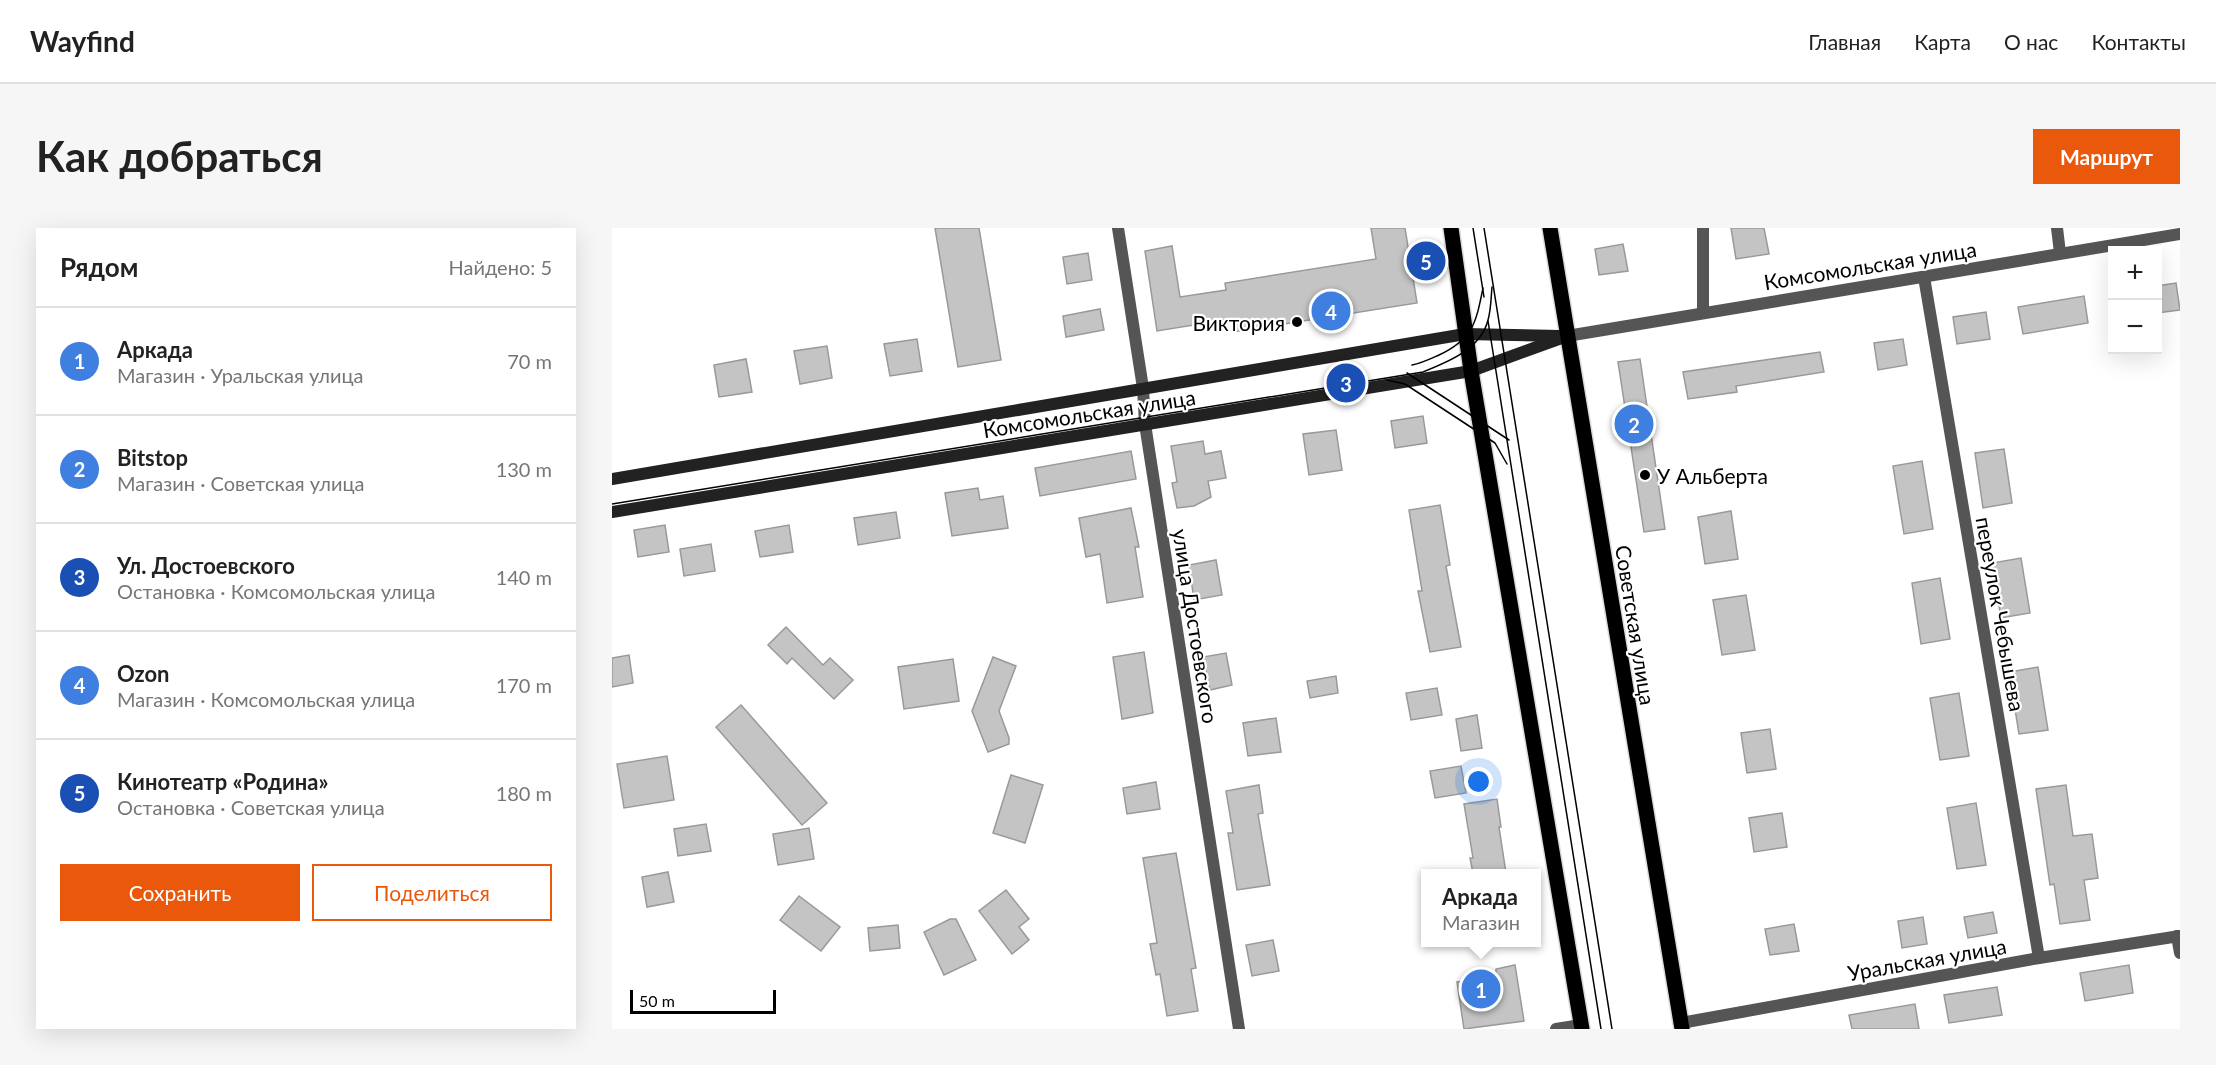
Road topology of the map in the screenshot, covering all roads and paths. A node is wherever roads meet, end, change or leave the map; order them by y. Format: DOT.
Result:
graph roads {
  1 [pos="1118,228"];
  2 [pos="1451,228"];
  3 [pos="1550,228"];
  4 [pos="1703,228"];
  5 [pos="2057,228"];
  6 [pos="2180,234"];
  7 [pos="2060,253"];
  8 [pos="1924,277"];
  9 [pos="1703,312"];
  10 [pos="1465,334"];
  11 [pos="1567,336"];
  12 [pos="1471,371"];
  13 [pos="1143,388"];
  14 [pos="1145,423"];
  15 [pos="612,479"];
  16 [pos="612,512"];
  17 [pos="2179,936"];
  18 [pos="2180,953"];
  19 [pos="2039,958"];
  20 [pos="1682,1026"];
  21 [pos="1582,1027"];
  22 [pos="1239,1029"];
  23 [pos="1556,1029"];
  1 -- 13 [label="street, улица Достоевского"];
  2 -- 10 [label="main road"];
  3 -- 11 [label="main road, Советская улица"];
  4 -- 9 [label="street"];
  5 -- 7 [label="street"];
  6 -- 7 [label="street, Комсомольская улица"];
  7 -- 8 [label="street, Комсомольская улица"];
  8 -- 9 [label="street, Комсомольская улица"];
  8 -- 19 [label="street, переулок Чебышева"];
  9 -- 11 [label="street, Комсомольская улица"];
  10 -- 11 [label="main road, Комсомольская улица"];
  10 -- 12 [label="main road"];
  10 -- 13 [label="main road, Комсомольская улица"];
  11 -- 12 [label="main road, Комсомольская улица"];
  11 -- 20 [label="main road, Советская улица"];
  12 -- 14 [label="main road, Комсомольская улица"];
  12 -- 21 [label="main road"];
  13 -- 14 [label="street, улица Достоевского"];
  13 -- 15 [label="main road, Комсомольская улица"];
  14 -- 16 [label="main road, Комсомольская улица"];
  14 -- 22 [label="street, улица Достоевского"];
  17 -- 18 [label="street"];
  17 -- 19 [label="street, Уральская улица"];
  19 -- 20 [label="street, Уральская улица"];
  21 -- 23 [label="street"];
}
